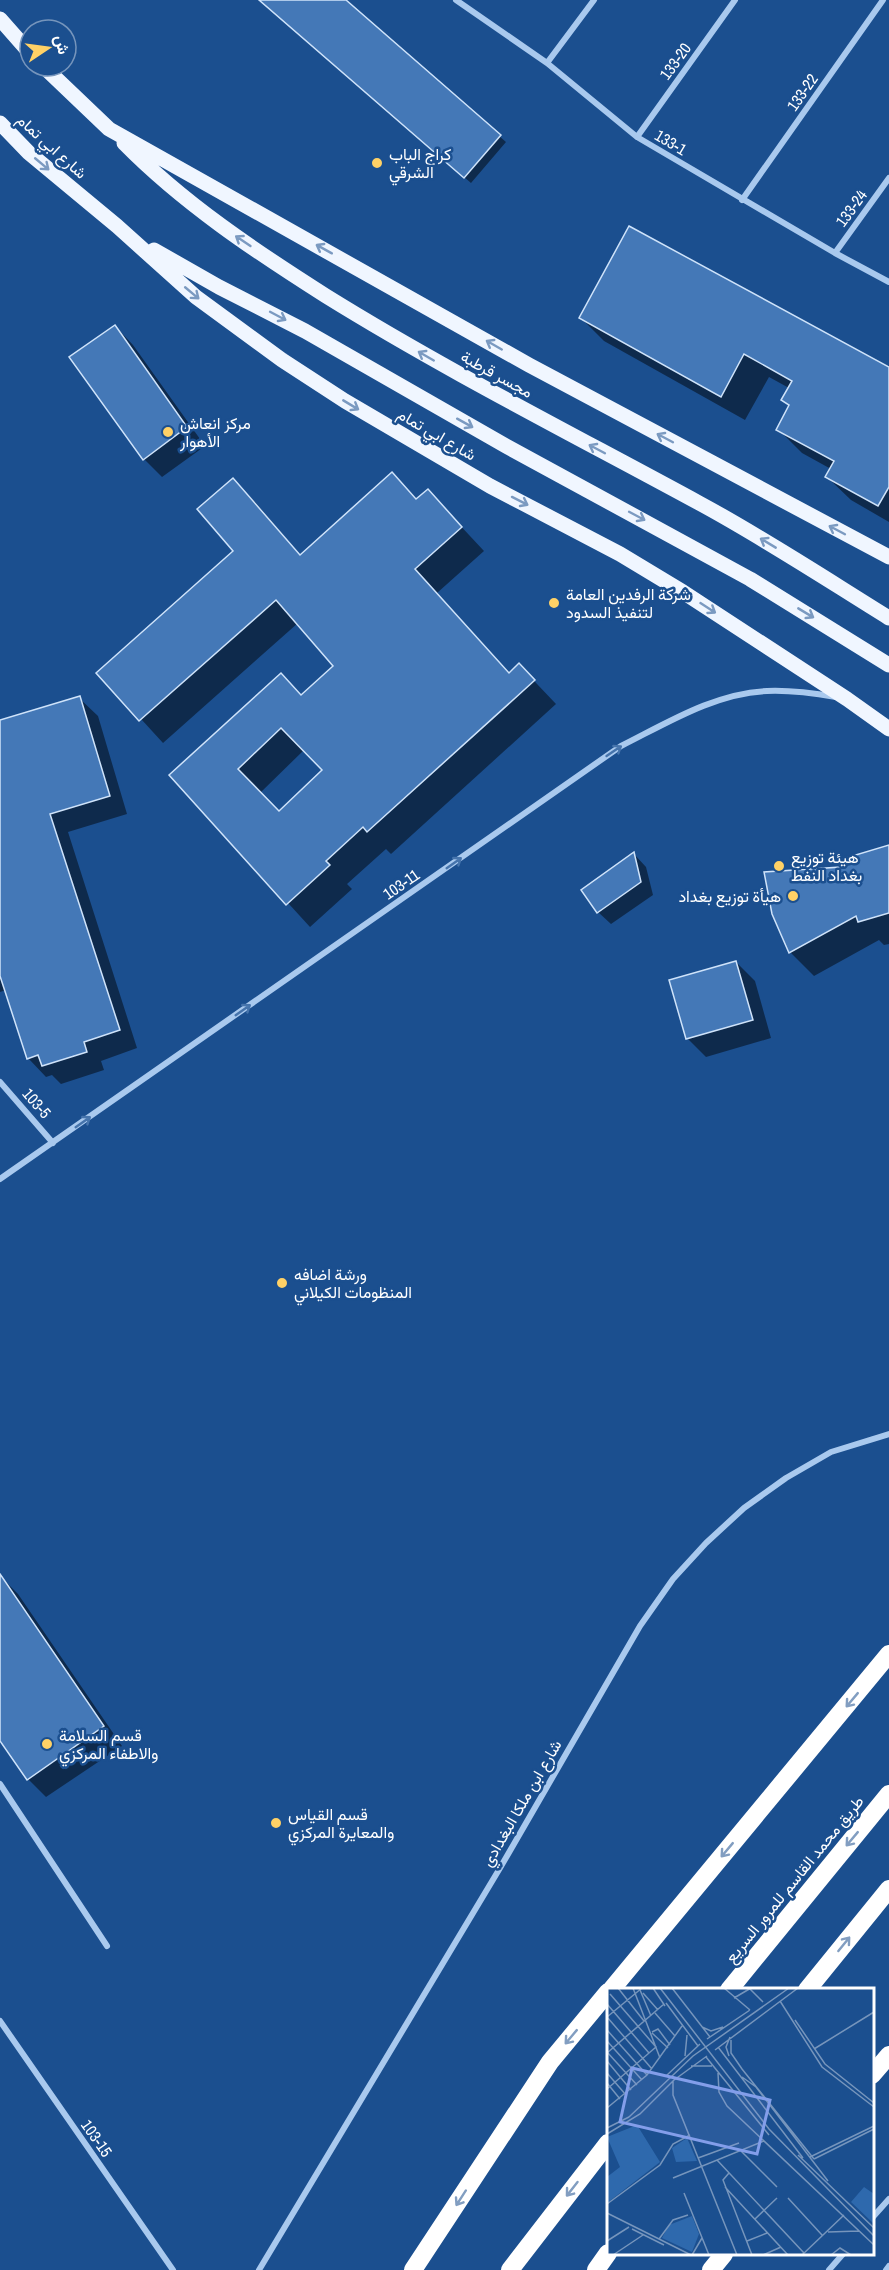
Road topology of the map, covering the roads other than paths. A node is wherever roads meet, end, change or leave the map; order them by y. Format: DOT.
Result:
graph roads {
  1 [pos="456,0"];
  2 [pos="594,0"];
  3 [pos="735,0"];
  4 [pos="883,0"];
  5 [pos="0,19"];
  6 [pos="18,39"];
  7 [pos="547,63"];
  8 [pos="55,78"];
  9 [pos="0,123"];
  10 [pos="109,129"];
  11 [pos="637,137"];
  12 [pos="889,178"];
  13 [pos="742,200"];
  14 [pos="117,226"];
  15 [pos="835,254"];
  16 [pos="889,282"];
  17 [pos="889,557"];
  18 [pos="889,618"];
  19 [pos="889,665"];
  20 [pos="847,699"];
  21 [pos="889,729"];
  22 [pos="0,1082"];
  23 [pos="53,1143"];
  24 [pos="0,1179"];
  25 [pos="889,1434"];
  26 [pos="889,1654"];
  27 [pos="0,1784"];
  28 [pos="889,1794"];
  29 [pos="889,1889"];
  30 [pos="107,1946"];
  31 [pos="612,1988"];
  32 [pos="730,1988"];
  33 [pos="808,1988"];
  34 [pos="607,1995"];
  35 [pos="0,2022"];
  36 [pos="889,2055"];
  37 [pos="874,2074"];
  38 [pos="607,2146"];
  39 [pos="889,2199"];
  40 [pos="874,2217"];
  41 [pos="607,2255"];
  42 [pos="722,2255"];
  43 [pos="841,2255"];
  44 [pos="889,2266"];
  45 [pos="173,2270"];
  46 [pos="259,2270"];
  47 [pos="413,2270"];
  48 [pos="510,2270"];
  49 [pos="596,2270"];
  50 [pos="711,2270"];
  51 [pos="830,2270"];
  52 [pos="886,2270"];
  1 -- 7 [label="street, 133-1"];
  2 -- 7 [label="street"];
  3 -- 11 [label="street, 133-20"];
  4 -- 13 [label="street, 133-22"];
  5 -- 6 [label="main road"];
  7 -- 11 [label="street, 133-1"];
  8 -- 10 [label="main road"];
  9 -- 14 [label="main road, شارع ابي تمام, one-way"];
  17 -- 10 [label="main road, one-way"];
  18 -- 10 [label="main road, مجسر قرطبة, one-way"];
  11 -- 13 [label="street, 133-1"];
  12 -- 15 [label="street, 133-24"];
  13 -- 15 [label="street, 133-1"];
  14 -- 19 [label="main road, one-way"];
  14 -- 20 [label="main road, شارع ابي تمام, one-way"];
  15 -- 16 [label="street, 133-1"];
  20 -- 21 [label="main road, شارع ابي تمام"];
  23 -- 20 [label="street, 103-11, one-way"];
  22 -- 23 [label="street, 103-5"];
  23 -- 24 [label="street, 103-11"];
  25 -- 46 [label="street, شارع ابن ملكا البغدادي"];
  26 -- 31 [label="highway, one-way"];
  27 -- 30 [label="street"];
  28 -- 32 [label="highway, طريق محمد القاسم للمرور السريع, one-way"];
  33 -- 29 [label="highway, one-way"];
  34 -- 47 [label="highway, one-way"];
  35 -- 45 [label="street, 103-15"];
  36 -- 37 [label="highway"];
  38 -- 48 [label="highway, one-way"];
  39 -- 40 [label="street"];
  41 -- 49 [label="highway"];
  42 -- 50 [label="highway"];
  43 -- 51 [label="street"];
  44 -- 52 [label="street"];
}
